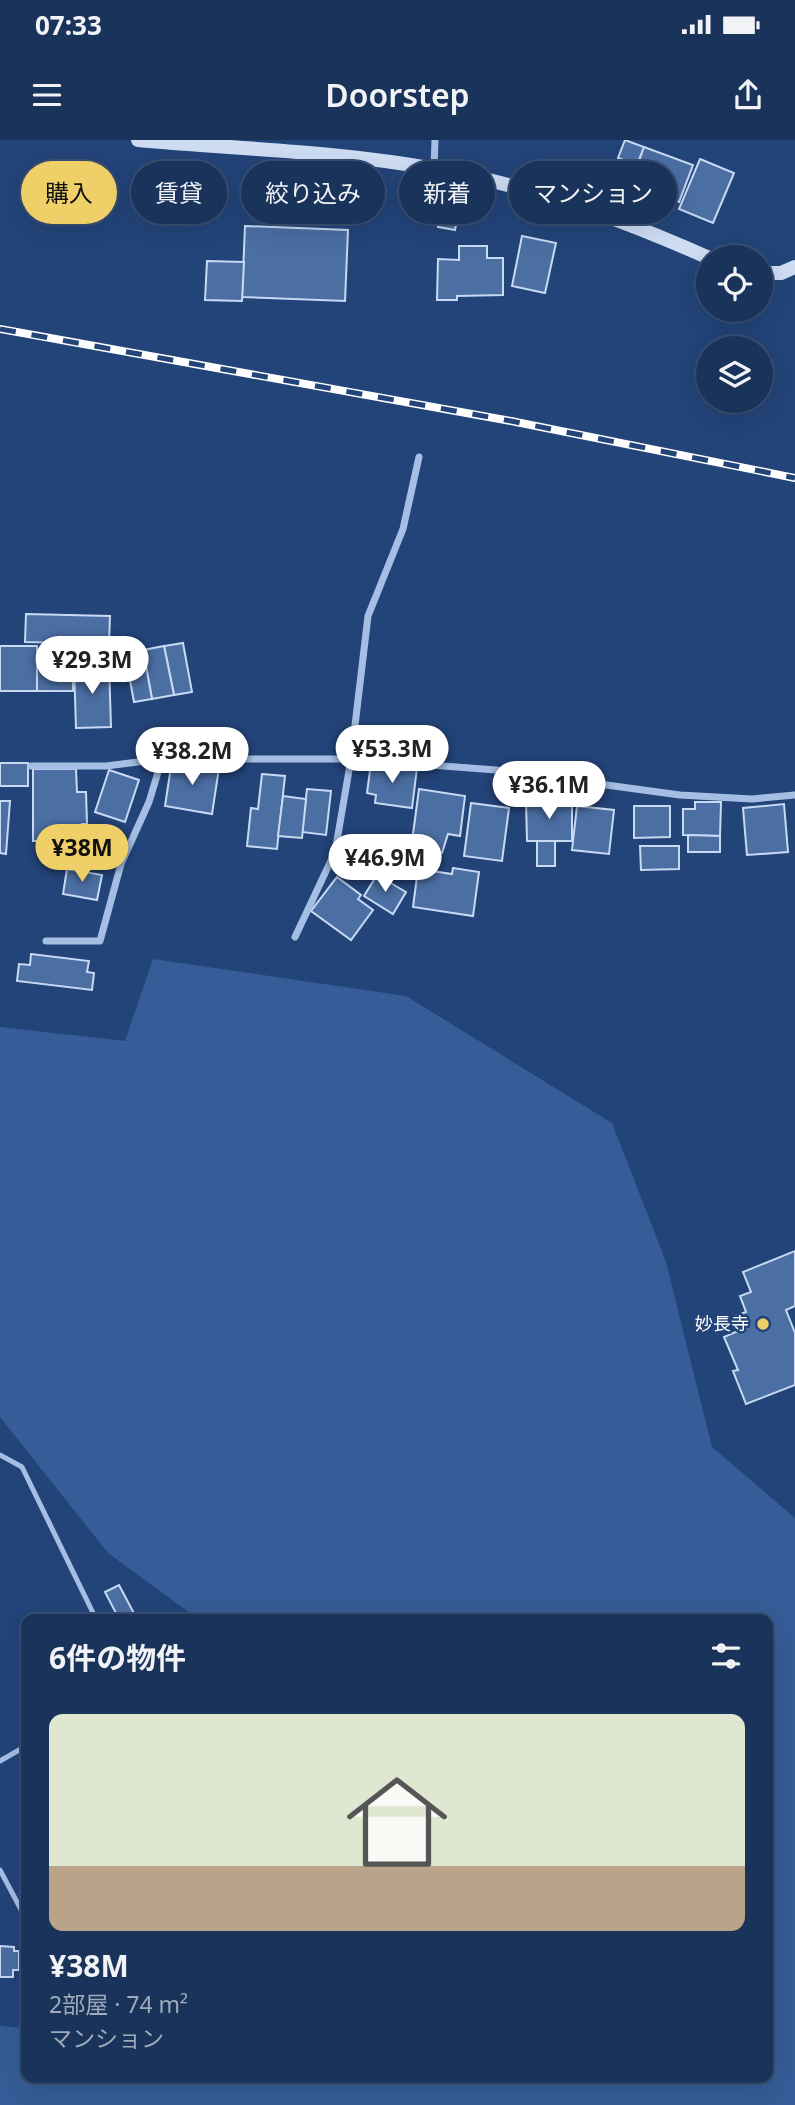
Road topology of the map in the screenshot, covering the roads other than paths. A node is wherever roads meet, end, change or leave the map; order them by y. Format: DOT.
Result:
graph roads {
  1 [pos="138,140"];
  2 [pos="435,140"];
  3 [pos="434,161"];
  4 [pos="399,165"];
  5 [pos="495,183"];
  6 [pos="696,253"];
  7 [pos="795,267"];
  8 [pos="773,274"];
  9 [pos="419,457"];
  10 [pos="162,759"];
  11 [pos="351,759"];
  12 [pos="31,766"];
  13 [pos="795,795"];
  14 [pos="295,937"];
  15 [pos="46,941"];
  16 [pos="0,1455"];
  17 [pos="94,1614"];
  18 [pos="21,1749"];
  19 [pos="0,1761"];
  20 [pos="0,1870"];
  21 [pos="21,1910"];
  1 -- 4 [label="main road"];
  2 -- 3 [label="street"];
  5 -- 6 [label="main road"];
  7 -- 8 [label="main road"];
  9 -- 11 [label="street"];
  10 -- 11 [label="street"];
  10 -- 12 [label="street"];
  10 -- 15 [label="street"];
  11 -- 13 [label="street"];
  11 -- 14 [label="street"];
  16 -- 17 [label="lane"];
  18 -- 19 [label="lane"];
  20 -- 21 [label="lane"];
}
